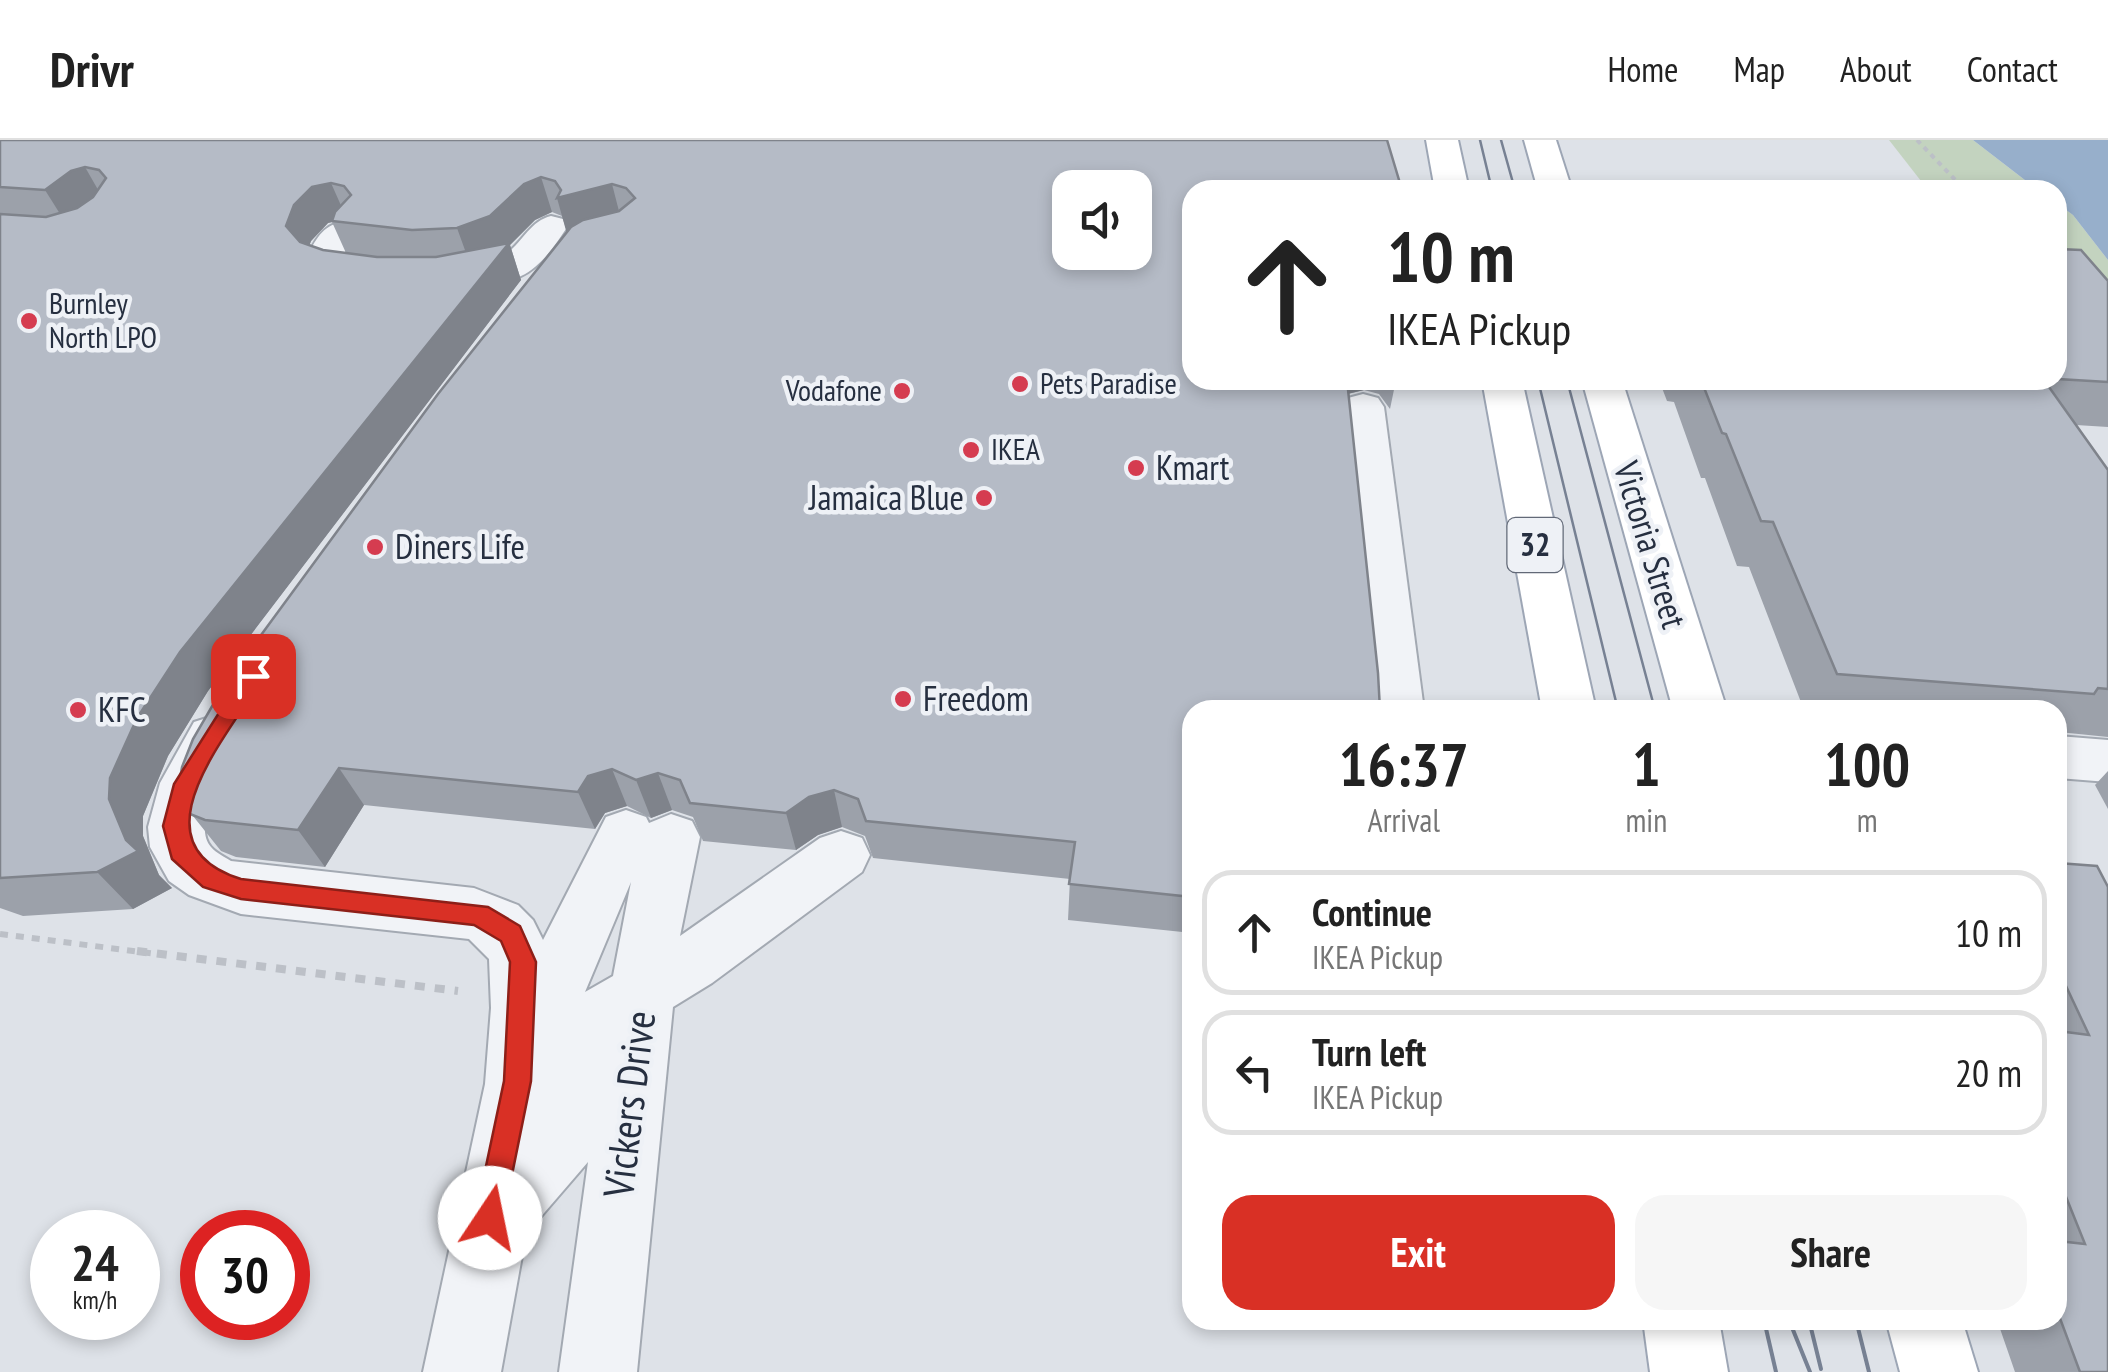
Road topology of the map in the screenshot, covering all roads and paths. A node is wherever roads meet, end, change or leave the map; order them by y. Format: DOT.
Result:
graph roads {
  1 [pos="1442,140"];
  2 [pos="1540,140"];
  3 [pos="1917,140"];
  4 [pos="1450,180"];
  5 [pos="1552,180"];
  6 [pos="1955,180"];
  7 [pos="344,230"];
  8 [pos="529,301"];
  9 [pos="1504,390"];
  10 [pos="1605,390"];
  11 [pos="1363,407"];
  12 [pos="1364,660"];
  13 [pos="1388,700"];
  14 [pos="1391,700"];
  15 [pos="1567,700"];
  16 [pos="1697,700"];
  17 [pos="238,708"];
  18 [pos="2067,758"];
  19 [pos="2108,761"];
  20 [pos="842,855"];
  21 [pos="590,904"];
  22 [pos="474,914"];
  23 [pos="0,934"];
  24 [pos="474,993"];
  25 [pos="642,994"];
  26 [pos="518,1081"];
  27 [pos="490,1218"];
  28 [pos="1683,1330"];
  29 [pos="1927,1330"];
  30 [pos="462,1372"];
  31 [pos="598,1372"];
  32 [pos="1689,1372"];
  33 [pos="1939,1372"];
  1 -- 4 [label="main road"];
  2 -- 5 [label="main road"];
  3 -- 6 [label="path"];
  7 -- 8 [label="street"];
  9 -- 15 [label="main road, 32"];
  10 -- 16 [label="main road, Victoria Street"];
  11 -- 14 [label="street"];
  12 -- 13 [label="street"];
  17 -- 22 [label="street"];
  18 -- 19 [label="street"];
  20 -- 25 [label="street"];
  21 -- 22 [label="street"];
  21 -- 25 [label="street, Vickers Drive"];
  21 -- 26 [label="street, Vickers Drive"];
  22 -- 26 [label="street"];
  23 -- 24 [label="path"];
  25 -- 27 [label="street"];
  25 -- 31 [label="street, Vickers Drive"];
  26 -- 27 [label="street, Vickers Drive"];
  27 -- 30 [label="street, Vickers Drive"];
  28 -- 32 [label="main road"];
  29 -- 33 [label="main road"];
}
